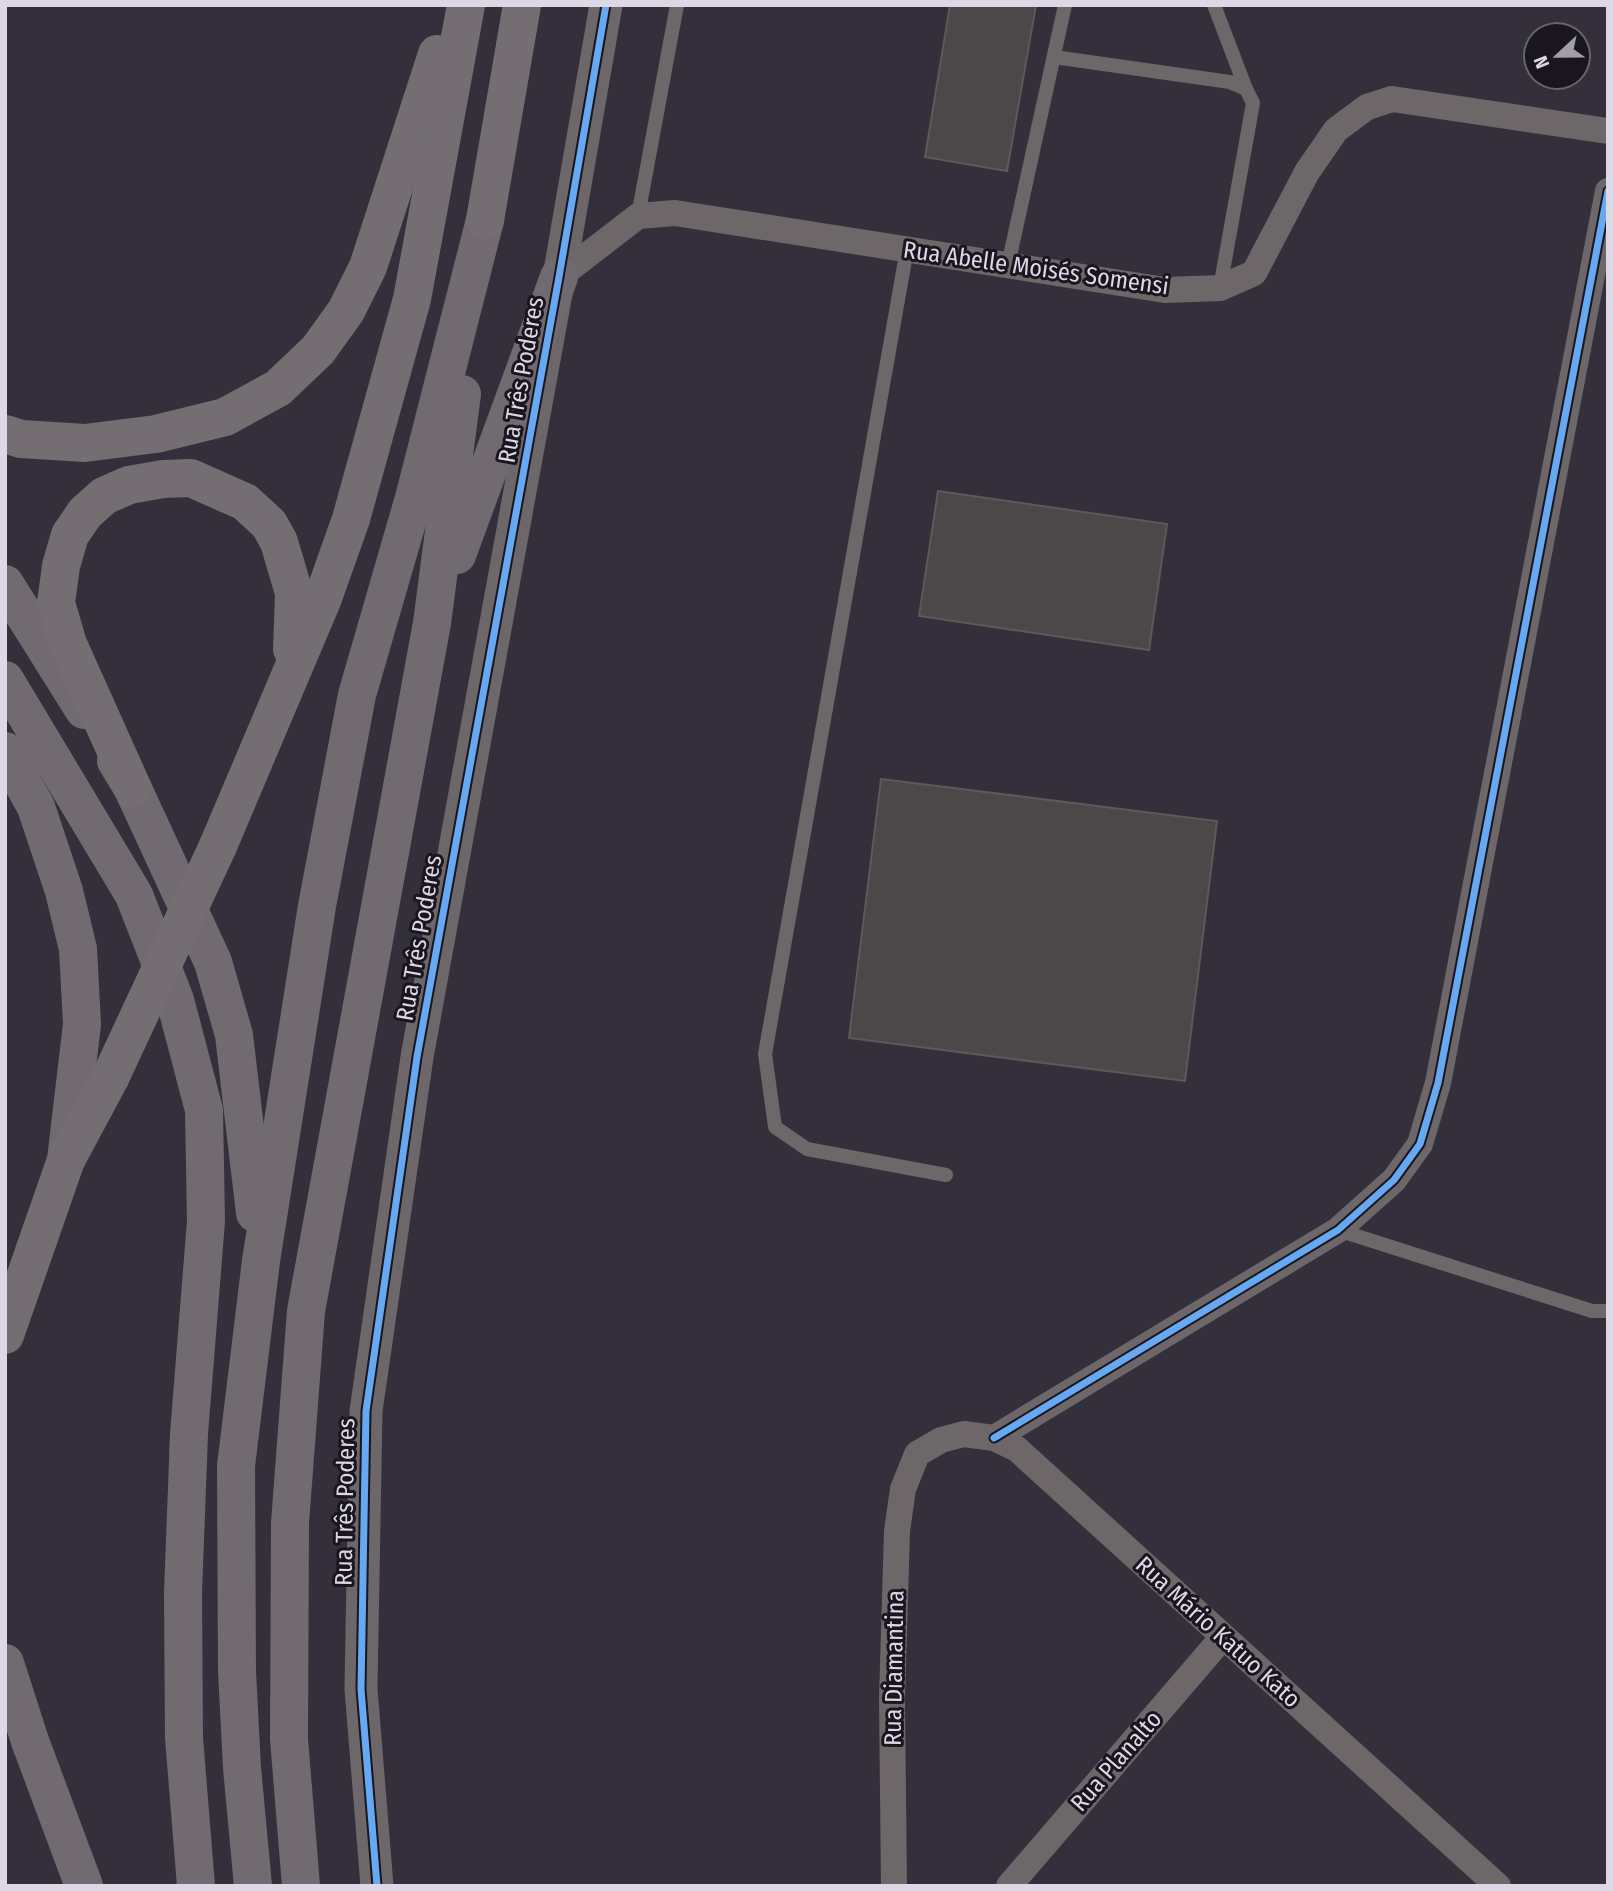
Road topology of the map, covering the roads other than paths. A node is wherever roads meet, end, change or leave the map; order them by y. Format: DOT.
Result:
graph roads {
  1 [pos="452,5"];
  2 [pos="466,5"];
  3 [pos="522,5"];
  4 [pos="606,5"];
  5 [pos="677,5"];
  6 [pos="1065,5"];
  7 [pos="1214,5"];
  8 [pos="1054,57"];
  9 [pos="1246,89"];
  10 [pos="1608,131"];
  11 [pos="1608,191"];
  12 [pos="638,216"];
  13 [pos="485,220"];
  14 [pos="907,249"];
  15 [pos="1008,265"];
  16 [pos="559,277"];
  17 [pos="1220,288"];
  18 [pos="5,434"];
  19 [pos="5,584"];
  20 [pos="432,623"];
  21 [pos="292,668"];
  22 [pos="5,680"];
  23 [pos="5,751"];
  24 [pos="133,789"];
  25 [pos="66,1160"];
  26 [pos="946,1175"];
  27 [pos="1338,1230"];
  28 [pos="261,1261"];
  29 [pos="1608,1311"];
  30 [pos="5,1335"];
  31 [pos="994,1438"];
  32 [pos="917,1454"];
  33 [pos="1223,1637"];
  34 [pos="5,1663"];
  35 [pos="84,1886"];
  36 [pos="195,1886"];
  37 [pos="253,1886"];
  38 [pos="301,1886"];
  39 [pos="377,1886"];
  40 [pos="894,1886"];
  41 [pos="1009,1886"];
  42 [pos="1498,1886"];
  1 -- 18 [label="highway"];
  2 -- 21 [label="highway"];
  3 -- 13 [label="highway"];
  4 -- 16 [label="street, Rua Três Poderes"];
  5 -- 12 [label="lane"];
  6 -- 8 [label="lane"];
  7 -- 9 [label="lane"];
  8 -- 9 [label="lane"];
  8 -- 15 [label="lane"];
  9 -- 17 [label="lane"];
  10 -- 17 [label="street, Rua Abelle Moisés Somensi"];
  11 -- 27 [label="street"];
  12 -- 14 [label="street, Rua Abelle Moisés Somensi"];
  12 -- 16 [label="street"];
  13 -- 20 [label="highway"];
  13 -- 28 [label="highway"];
  14 -- 15 [label="street, Rua Abelle Moisés Somensi"];
  14 -- 26 [label="lane"];
  15 -- 17 [label="street, Rua Abelle Moisés Somensi"];
  16 -- 20 [label="highway"];
  16 -- 39 [label="street, Rua Três Poderes"];
  19 -- 24 [label="highway"];
  20 -- 38 [label="highway"];
  21 -- 24 [label="highway"];
  21 -- 25 [label="highway, bridge"];
  22 -- 36 [label="highway"];
  23 -- 25 [label="highway"];
  24 -- 28 [label="highway"];
  25 -- 30 [label="highway"];
  27 -- 29 [label="lane"];
  27 -- 31 [label="street"];
  28 -- 37 [label="highway"];
  31 -- 32 [label="street, Rua Mário Katuo Kato"];
  31 -- 33 [label="street, Rua Mário Katuo Kato"];
  32 -- 40 [label="street, Rua Diamantina"];
  33 -- 41 [label="street, Rua Planalto"];
  33 -- 42 [label="street, Rua Mário Katuo Kato"];
  34 -- 35 [label="highway"];
}
